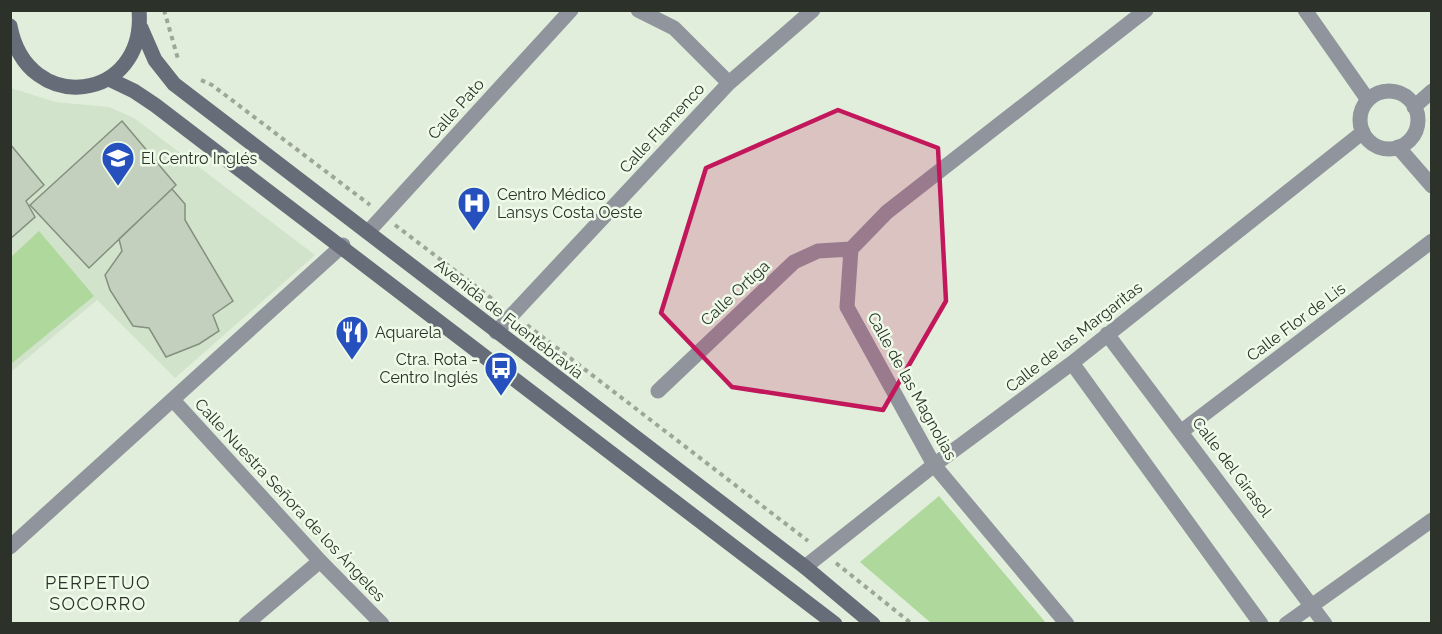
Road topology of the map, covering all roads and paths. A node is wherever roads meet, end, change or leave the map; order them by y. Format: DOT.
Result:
graph roads {
  1 [pos="12,10"];
  2 [pos="139,10"];
  3 [pos="571,10"];
  4 [pos="638,10"];
  5 [pos="813,10"];
  6 [pos="1146,10"];
  7 [pos="1305,10"];
  8 [pos="10,25"];
  9 [pos="141,28"];
  10 [pos="16,62"];
  11 [pos="109,80"];
  12 [pos="729,83"];
  13 [pos="1431,91"];
  14 [pos="1368,100"];
  15 [pos="1414,107"];
  16 [pos="1363,132"];
  17 [pos="1398,147"];
  18 [pos="1431,186"];
  19 [pos="368,232"];
  20 [pos="1431,241"];
  21 [pos="342,245"];
  22 [pos="851,249"];
  23 [pos="496,332"];
  24 [pos="1107,334"];
  25 [pos="1072,363"];
  26 [pos="657,391"];
  27 [pos="173,400"];
  28 [pos="1182,431"];
  29 [pos="934,465"];
  30 [pos="1431,520"];
  31 [pos="10,547"];
  32 [pos="320,561"];
  33 [pos="805,567"];
  34 [pos="1313,607"];
  35 [pos="246,624"];
  36 [pos="382,624"];
  37 [pos="835,624"];
  38 [pos="873,624"];
  39 [pos="1067,624"];
  40 [pos="1261,624"];
  41 [pos="1286,624"];
  42 [pos="1325,624"];
  1 -- 8 [label="main road"];
  2 -- 9 [label="main road"];
  3 -- 19 [label="street, Calle Pato"];
  4 -- 12 [label="street"];
  5 -- 12 [label="street, Calle Flamenco"];
  6 -- 22 [label="street"];
  7 -- 14 [label="street"];
  8 -- 10 [label="main road"];
  9 -- 11 [label="main road"];
  9 -- 19 [label="main road, Avenida de Fuentebravia"];
  10 -- 11 [label="main road"];
  11 -- 21 [label="main road"];
  12 -- 23 [label="street, Calle Flamenco"];
  13 -- 15 [label="street"];
  14 -- 15 [label="street"];
  14 -- 16 [label="street"];
  15 -- 17 [label="street"];
  16 -- 17 [label="street"];
  16 -- 24 [label="street, Calle de las Margaritas"];
  17 -- 18 [label="street"];
  19 -- 23 [label="main road, Avenida de Fuentebravia"];
  20 -- 28 [label="street, Calle Flor de Lis"];
  21 -- 27 [label="street"];
  21 -- 37 [label="main road"];
  22 -- 26 [label="street, Calle Ortiga"];
  22 -- 29 [label="street, Calle de las Magnolias"];
  23 -- 33 [label="main road, Avenida de Fuentebravia"];
  24 -- 25 [label="street, Calle de las Margaritas"];
  24 -- 28 [label="street, Calle del Girasol"];
  25 -- 29 [label="street, Calle de las Margaritas"];
  25 -- 40 [label="street"];
  27 -- 31 [label="street"];
  27 -- 32 [label="street, Calle Nuestra Señora de los Ángeles"];
  28 -- 34 [label="street, Calle del Girasol"];
  29 -- 33 [label="street, Calle de las Margaritas"];
  29 -- 39 [label="street, Calle de las Magnolias"];
  30 -- 34 [label="street"];
  32 -- 35 [label="street"];
  32 -- 36 [label="street, Calle Nuestra Señora de los Ángeles"];
  33 -- 38 [label="main road, Avenida de Fuentebravia"];
  34 -- 41 [label="street"];
  34 -- 42 [label="street, Calle del Girasol"];
}
